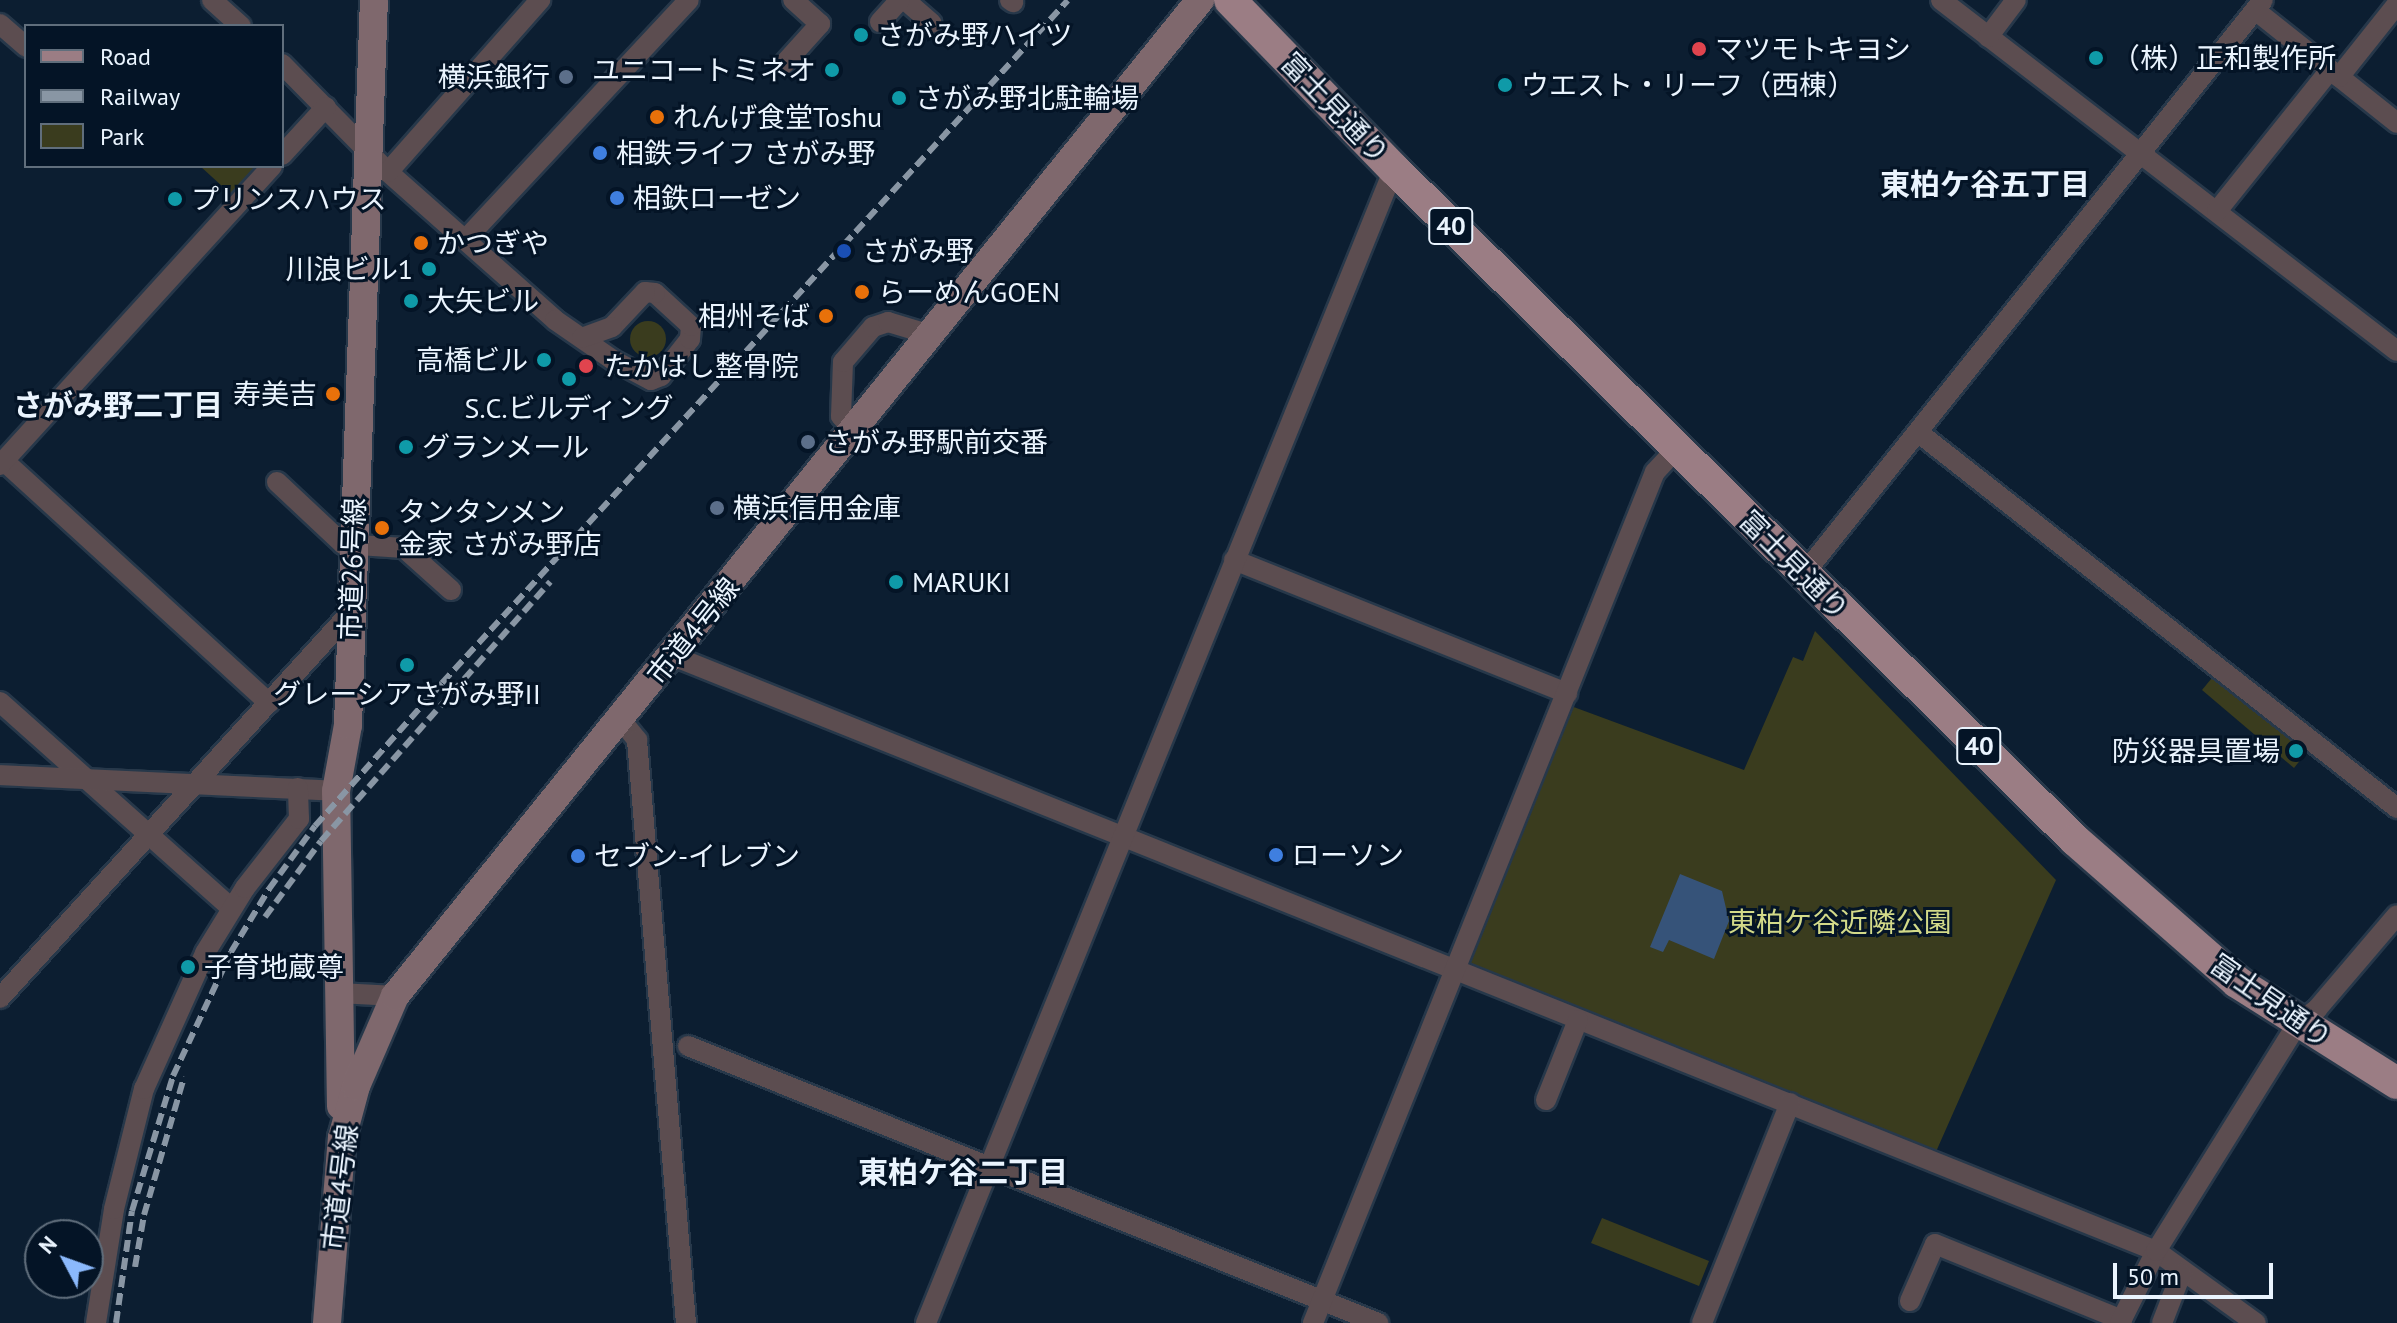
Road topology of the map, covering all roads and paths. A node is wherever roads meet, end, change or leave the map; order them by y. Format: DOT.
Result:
graph roads {
  1 [pos="212,0"];
  2 [pos="374,0"];
  3 [pos="540,0"];
  4 [pos="689,0"];
  5 [pos="793,0"];
  6 [pos="902,0"];
  7 [pos="1200,0"];
  8 [pos="1230,0"];
  9 [pos="1941,0"];
  10 [pos="2016,0"];
  11 [pos="2397,4"];
  12 [pos="2259,5"];
  13 [pos="880,22"];
  14 [pos="931,23"];
  15 [pos="0,24"];
  16 [pos="239,24"];
  17 [pos="1988,37"];
  18 [pos="24,45"];
  19 [pos="784,64"];
  20 [pos="284,66"];
  21 [pos="2334,74"];
  22 [pos="326,107"];
  23 [pos="2397,123"];
  24 [pos="367,150"];
  25 [pos="2141,152"];
  26 [pos="284,153"];
  27 [pos="270,168"];
  28 [pos="1394,169"];
  29 [pos="388,172"];
  30 [pos="2217,211"];
  31 [pos="465,240"];
  32 [pos="931,335"];
  33 [pos="582,338"];
  34 [pos="2397,351"];
  35 [pos="854,431"];
  36 [pos="1919,433"];
  37 [pos="1677,448"];
  38 [pos="2,463"];
  39 [pos="277,482"];
  40 [pos="353,545"];
  41 [pos="1234,560"];
  42 [pos="1803,575"];
  43 [pos="451,590"];
  44 [pos="351,612"];
  45 [pos="673,656"];
  46 [pos="1567,693"];
  47 [pos="0,702"];
  48 [pos="269,703"];
  49 [pos="621,720"];
  50 [pos="0,775"];
  51 [pos="83,776"];
  52 [pos="195,782"];
  53 [pos="298,788"];
  54 [pos="336,791"];
  55 [pos="2397,808"];
  56 [pos="148,834"];
  57 [pos="1122,836"];
  58 [pos="231,908"];
  59 [pos="2397,915"];
  60 [pos="1454,970"];
  61 [pos="339,993"];
  62 [pos="395,996"];
  63 [pos="0,998"];
  64 [pos="1578,1020"];
  65 [pos="2298,1023"];
  66 [pos="688,1046"];
  67 [pos="2397,1083"];
  68 [pos="1546,1100"];
  69 [pos="1790,1103"];
  70 [pos="342,1138"];
  71 [pos="989,1167"];
  72 [pos="2156,1251"];
  73 [pos="2181,1274"];
  74 [pos="1322,1300"];
  75 [pos="1910,1301"];
  76 [pos="2121,1321"];
  77 [pos="96,1323"];
  78 [pos="327,1323"];
  79 [pos="686,1323"];
  80 [pos="926,1323"];
  81 [pos="1313,1323"];
  82 [pos="1378,1323"];
  83 [pos="1702,1323"];
  84 [pos="2162,1323"];
  85 [pos="2256,1323"];
  1 -- 16 [label="street"];
  2 -- 24 [label="street, 市道26号線"];
  3 -- 29 [label="street"];
  4 -- 31 [label="street"];
  5 -- 19 [label="street"];
  6 -- 13 [label="street"];
  6 -- 14 [label="street"];
  7 -- 32 [label="street, 市道4号線"];
  8 -- 28 [label="main road, 富士見通り / 40"];
  9 -- 17 [label="street"];
  10 -- 17 [label="street"];
  11 -- 21 [label="street"];
  12 -- 21 [label="street"];
  12 -- 25 [label="street"];
  15 -- 18 [label="street"];
  17 -- 25 [label="street"];
  20 -- 22 [label="street"];
  21 -- 23 [label="street"];
  21 -- 30 [label="street"];
  22 -- 24 [label="street"];
  22 -- 26 [label="street"];
  24 -- 29 [label="street"];
  24 -- 40 [label="street, 市道26号線"];
  25 -- 30 [label="street"];
  25 -- 36 [label="street"];
  27 -- 38 [label="street"];
  28 -- 37 [label="main road, 富士見通り / 40"];
  28 -- 41 [label="street"];
  29 -- 31 [label="street"];
  30 -- 34 [label="street"];
  31 -- 33 [label="street"];
  32 -- 35 [label="street, 市道4号線"];
  32 -- 35 [label="street"];
  33 -- 33 [label="street"];
  35 -- 45 [label="street, 市道4号線"];
  36 -- 42 [label="street"];
  36 -- 55 [label="street"];
  37 -- 42 [label="main road, 富士見通り / 40"];
  37 -- 46 [label="street"];
  38 -- 48 [label="street"];
  39 -- 40 [label="street"];
  40 -- 43 [label="street"];
  40 -- 44 [label="street, 市道26号線"];
  41 -- 46 [label="street"];
  41 -- 57 [label="street"];
  42 -- 65 [label="main road, 富士見通り / 40"];
  44 -- 48 [label="street"];
  44 -- 54 [label="street, 市道26号線"];
  45 -- 49 [label="street, 市道4号線"];
  45 -- 57 [label="street"];
  46 -- 60 [label="street"];
  47 -- 51 [label="street"];
  48 -- 52 [label="street"];
  49 -- 62 [label="street, 市道4号線"];
  49 -- 79 [label="street"];
  50 -- 51 [label="street"];
  51 -- 52 [label="street"];
  51 -- 56 [label="street"];
  52 -- 53 [label="street"];
  52 -- 56 [label="street"];
  53 -- 54 [label="street"];
  53 -- 58 [label="street"];
  54 -- 61 [label="street, 市道26号線"];
  56 -- 58 [label="street"];
  56 -- 63 [label="street"];
  57 -- 60 [label="street"];
  57 -- 71 [label="street"];
  58 -- 77 [label="street"];
  59 -- 65 [label="street"];
  60 -- 64 [label="street"];
  60 -- 74 [label="street"];
  61 -- 62 [label="street"];
  61 -- 70 [label="street, 市道26号線"];
  62 -- 70 [label="street, 市道4号線"];
  64 -- 68 [label="street"];
  64 -- 69 [label="street"];
  65 -- 67 [label="main road, 富士見通り / 40"];
  65 -- 72 [label="street"];
  66 -- 71 [label="street"];
  69 -- 72 [label="street"];
  69 -- 83 [label="street"];
  70 -- 78 [label="street, 市道4号線"];
  71 -- 74 [label="street"];
  71 -- 80 [label="street"];
  72 -- 73 [label="street"];
  72 -- 76 [label="street"];
  73 -- 84 [label="street"];
  73 -- 85 [label="street"];
  74 -- 81 [label="street"];
  74 -- 82 [label="street"];
  75 -- 76 [label="street"];
}
